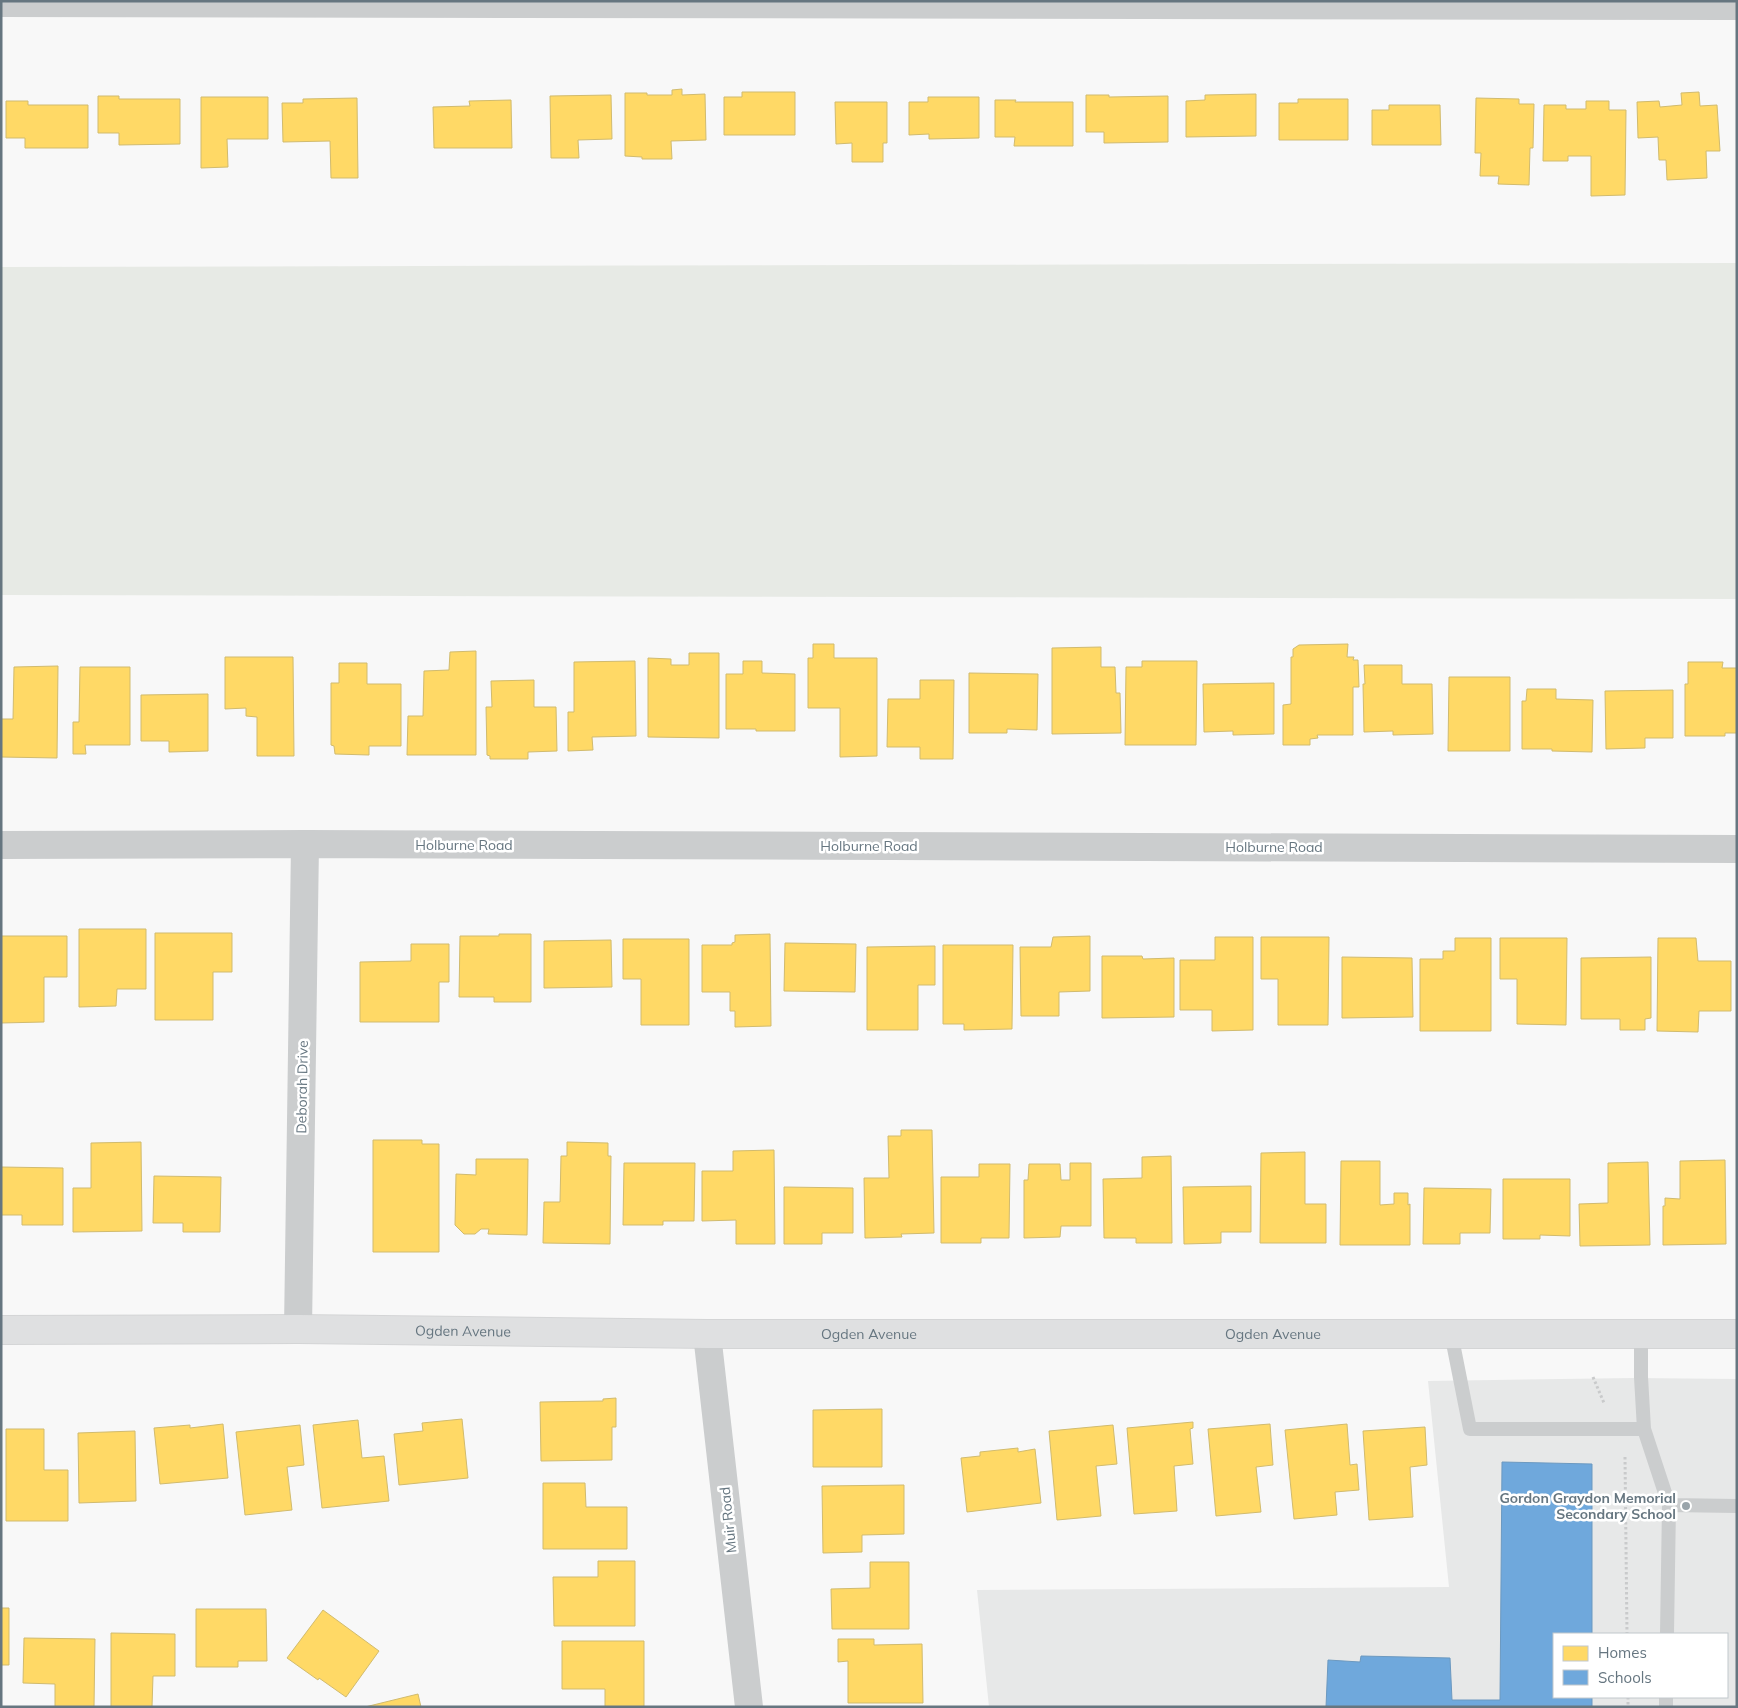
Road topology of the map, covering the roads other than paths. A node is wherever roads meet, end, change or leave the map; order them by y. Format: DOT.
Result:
graph roads {
  1 [pos="1,2"];
  2 [pos="1737,6"];
  3 [pos="305,844"];
  4 [pos="1,845"];
  5 [pos="1737,849"];
  6 [pos="298,1329"];
  7 [pos="1,1330"];
  8 [pos="1450,1333"];
  9 [pos="1641,1333"];
  10 [pos="707,1334"];
  11 [pos="1737,1334"];
  12 [pos="1644,1429"];
  13 [pos="1668,1505"];
  14 [pos="1737,1506"];
  15 [pos="1667,1633"];
  16 [pos="749,1707"];
  1 -- 2 [label="street"];
  3 -- 4 [label="street, Holburne Road"];
  3 -- 5 [label="street, Holburne Road"];
  3 -- 6 [label="street, Deborah Drive"];
  6 -- 7 [label="street, Ogden Avenue"];
  6 -- 10 [label="street, Ogden Avenue"];
  8 -- 9 [label="street, Ogden Avenue"];
  8 -- 10 [label="street, Ogden Avenue"];
  8 -- 12 [label="lane"];
  9 -- 11 [label="street, Ogden Avenue"];
  9 -- 12 [label="lane"];
  10 -- 16 [label="street, Muir Road"];
  12 -- 13 [label="lane"];
  13 -- 14 [label="lane"];
  13 -- 15 [label="lane"];
}
